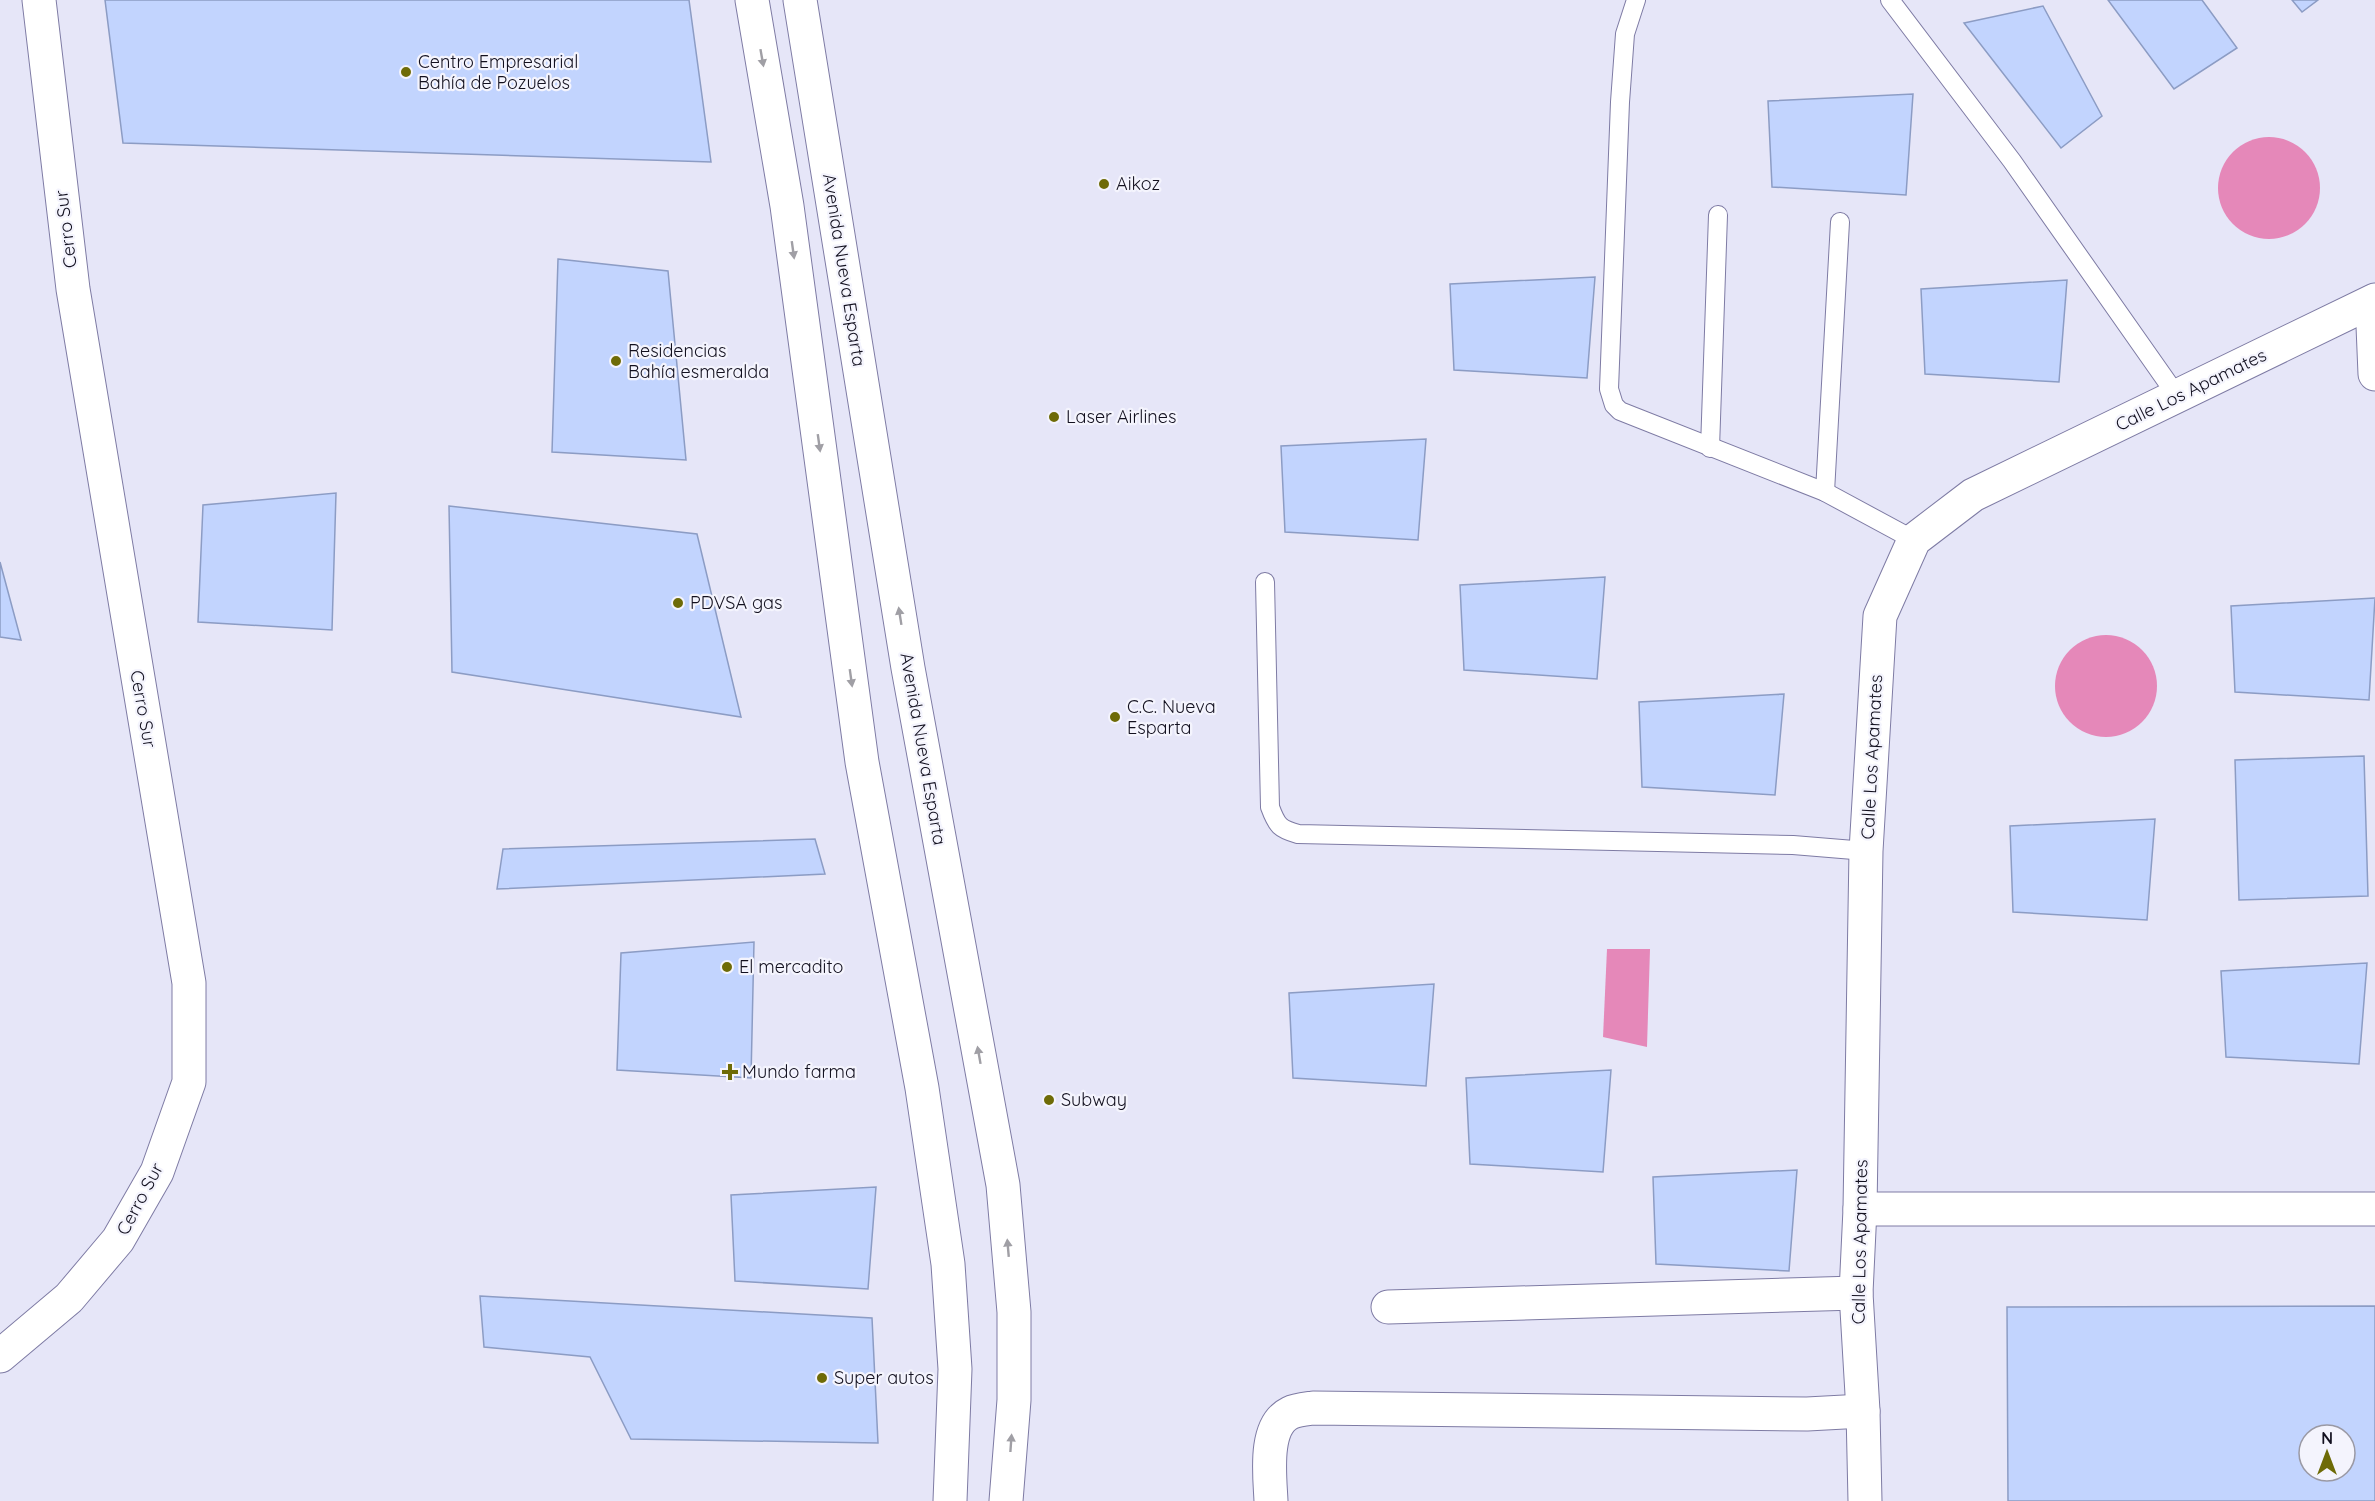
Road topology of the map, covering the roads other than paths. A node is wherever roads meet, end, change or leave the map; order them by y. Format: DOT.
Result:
graph roads {
  1 [pos="39,0"];
  2 [pos="752,0"];
  3 [pos="800,0"];
  4 [pos="1636,0"];
  5 [pos="1890,0"];
  6 [pos="1718,215"];
  7 [pos="1840,222"];
  8 [pos="2373,301"];
  9 [pos="2375,374"];
  10 [pos="2177,396"];
  11 [pos="1710,448"];
  12 [pos="1825,492"];
  13 [pos="1914,540"];
  14 [pos="1265,582"];
  15 [pos="1866,851"];
  16 [pos="1860,1209"];
  17 [pos="2375,1209"];
  18 [pos="1856,1293"];
  19 [pos="1388,1307"];
  20 [pos="0,1356"];
  21 [pos="1863,1411"];
  22 [pos="950,1501"];
  23 [pos="1006,1501"];
  24 [pos="1271,1501"];
  25 [pos="1865,1501"];
  1 -- 20 [label="street, Cerro Sur"];
  2 -- 22 [label="street, one-way"];
  23 -- 3 [label="street, Avenida Nueva Esparta, one-way"];
  4 -- 11 [label="lane"];
  5 -- 10 [label="lane"];
  6 -- 11 [label="lane"];
  7 -- 12 [label="lane"];
  8 -- 9 [label="street"];
  8 -- 10 [label="street, Calle Los Apamates"];
  10 -- 13 [label="street, Calle Los Apamates"];
  11 -- 12 [label="lane"];
  12 -- 13 [label="lane"];
  13 -- 15 [label="street, Calle Los Apamates"];
  14 -- 15 [label="lane"];
  15 -- 16 [label="street, Calle Los Apamates"];
  16 -- 17 [label="street"];
  16 -- 18 [label="street, Calle Los Apamates"];
  18 -- 19 [label="street"];
  18 -- 21 [label="street, Calle Los Apamates"];
  21 -- 24 [label="street"];
  21 -- 25 [label="street, Calle Los Apamates"];
}
